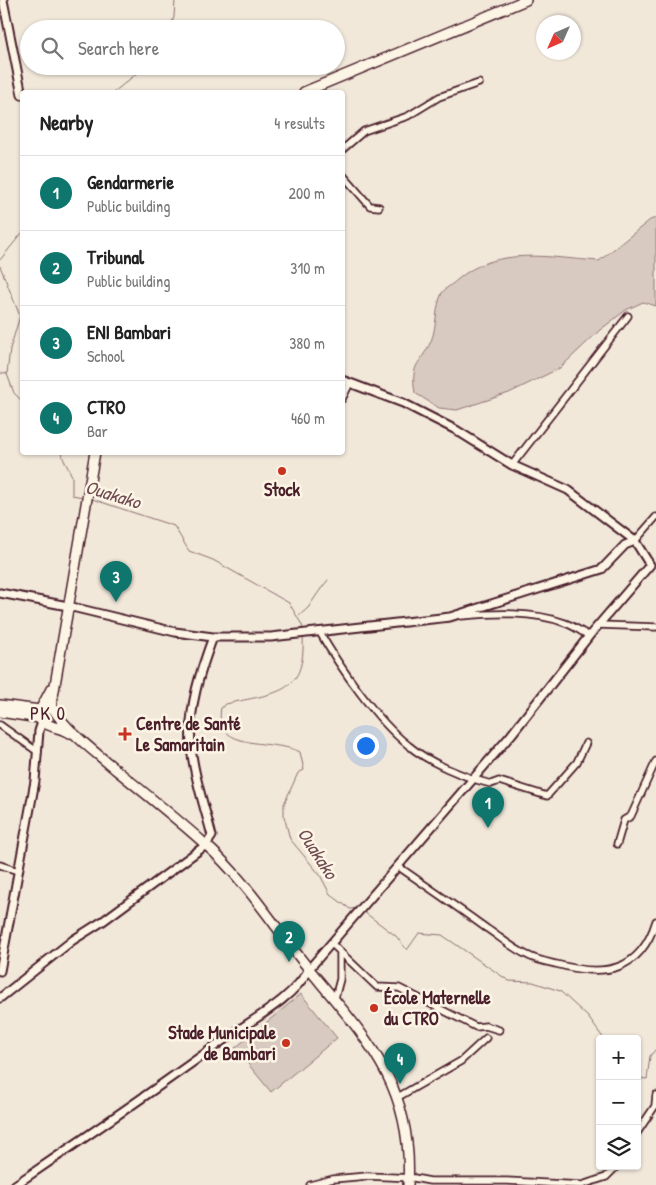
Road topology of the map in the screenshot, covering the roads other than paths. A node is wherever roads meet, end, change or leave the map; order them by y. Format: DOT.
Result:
graph roads {
  1 [pos="3,0"];
  2 [pos="526,0"];
  3 [pos="479,83"];
  4 [pos="21,90"];
  5 [pos="309,90"];
  6 [pos="345,147"];
  7 [pos="345,177"];
  8 [pos="379,207"];
  9 [pos="628,316"];
  10 [pos="345,381"];
  11 [pos="350,383"];
  12 [pos="345,393"];
  13 [pos="95,455"];
  14 [pos="512,465"];
  15 [pos="656,517"];
  16 [pos="635,541"];
  17 [pos="653,566"];
  18 [pos="0,593"];
  19 [pos="68,606"];
  20 [pos="450,616"];
  21 [pos="599,625"];
  22 [pos="656,627"];
  23 [pos="319,631"];
  24 [pos="589,636"];
  25 [pos="213,637"];
  26 [pos="2,709"];
  27 [pos="45,716"];
  28 [pos="0,725"];
  29 [pos="586,743"];
  30 [pos="38,752"];
  31 [pos="656,761"];
  32 [pos="472,779"];
  33 [pos="617,844"];
  34 [pos="206,845"];
  35 [pos="0,866"];
  36 [pos="399,867"];
  37 [pos="18,871"];
  38 [pos="656,921"];
  39 [pos="331,943"];
  40 [pos="340,951"];
  41 [pos="309,969"];
  42 [pos="0,971"];
  43 [pos="0,998"];
  44 [pos="335,998"];
  45 [pos="499,1030"];
  46 [pos="486,1038"];
  47 [pos="656,1095"];
  48 [pos="398,1097"];
  49 [pos="641,1127"];
  50 [pos="613,1170"];
  51 [pos="408,1181"];
  52 [pos="15,1185"];
  53 [pos="310,1185"];
  1 -- 4 [label="street"];
  2 -- 5 [label="main road"];
  3 -- 6 [label="street"];
  7 -- 8 [label="street"];
  9 -- 14 [label="street"];
  10 -- 11 [label="street"];
  11 -- 12 [label="street"];
  11 -- 14 [label="street"];
  13 -- 19 [label="main road"];
  14 -- 16 [label="street"];
  15 -- 16 [label="street"];
  16 -- 17 [label="street"];
  16 -- 20 [label="street"];
  17 -- 21 [label="street"];
  18 -- 19 [label="street"];
  19 -- 25 [label="street"];
  19 -- 27 [label="main road"];
  20 -- 23 [label="street"];
  20 -- 24 [label="street"];
  21 -- 22 [label="street"];
  21 -- 24 [label="street"];
  23 -- 25 [label="street"];
  23 -- 32 [label="street"];
  24 -- 32 [label="street"];
  25 -- 34 [label="street"];
  26 -- 27 [label="main road"];
  27 -- 30 [label="street"];
  27 -- 34 [label="main road"];
  28 -- 30 [label="street"];
  29 -- 32 [label="street"];
  30 -- 37 [label="street"];
  31 -- 33 [label="street"];
  32 -- 36 [label="street"];
  34 -- 41 [label="main road"];
  34 -- 43 [label="street"];
  35 -- 37 [label="street"];
  36 -- 38 [label="street"];
  36 -- 39 [label="street"];
  37 -- 42 [label="street"];
  39 -- 40 [label="street"];
  39 -- 41 [label="street"];
  40 -- 44 [label="street"];
  40 -- 45 [label="street"];
  41 -- 44 [label="main road"];
  41 -- 52 [label="street"];
  44 -- 48 [label="main road"];
  46 -- 48 [label="street"];
  47 -- 49 [label="street"];
  48 -- 51 [label="main road"];
  50 -- 51 [label="street"];
  51 -- 53 [label="street"];
}
